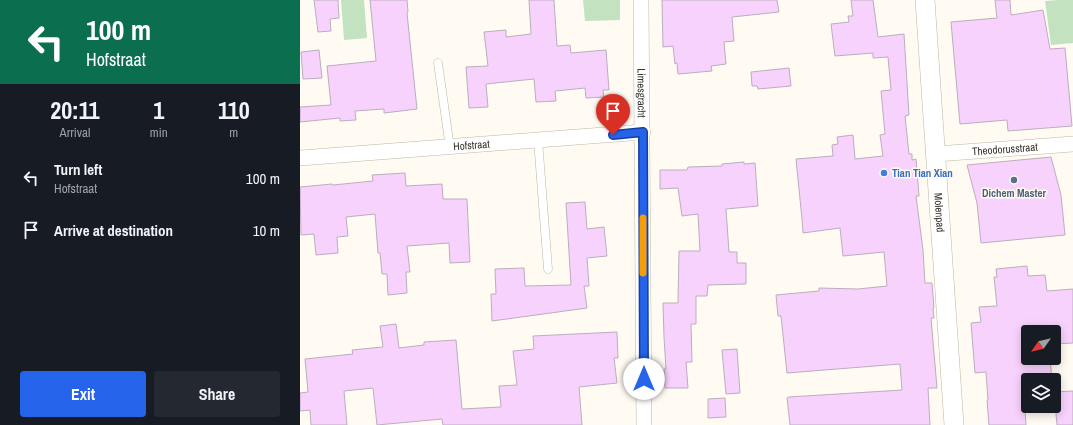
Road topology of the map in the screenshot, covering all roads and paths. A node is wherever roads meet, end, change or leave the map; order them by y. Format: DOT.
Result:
graph roads {
  1 [pos="641,0"];
  2 [pos="925,0"];
  3 [pos="438,63"];
  4 [pos="643,132"];
  5 [pos="538,140"];
  6 [pos="1073,144"];
  7 [pos="450,148"];
  8 [pos="936,154"];
  9 [pos="300,158"];
  10 [pos="548,269"];
  11 [pos="644,425"];
  12 [pos="954,425"];
  1 -- 4 [label="street, Limesgracht"];
  2 -- 8 [label="street, Molenpad"];
  3 -- 7 [label="lane"];
  4 -- 5 [label="street, Hofstraat"];
  4 -- 11 [label="street, Limesgracht"];
  5 -- 7 [label="street, Hofstraat"];
  5 -- 10 [label="lane"];
  6 -- 8 [label="street, Theodorusstraat"];
  7 -- 9 [label="street, Hofstraat"];
  8 -- 12 [label="street, Molenpad"];
}
